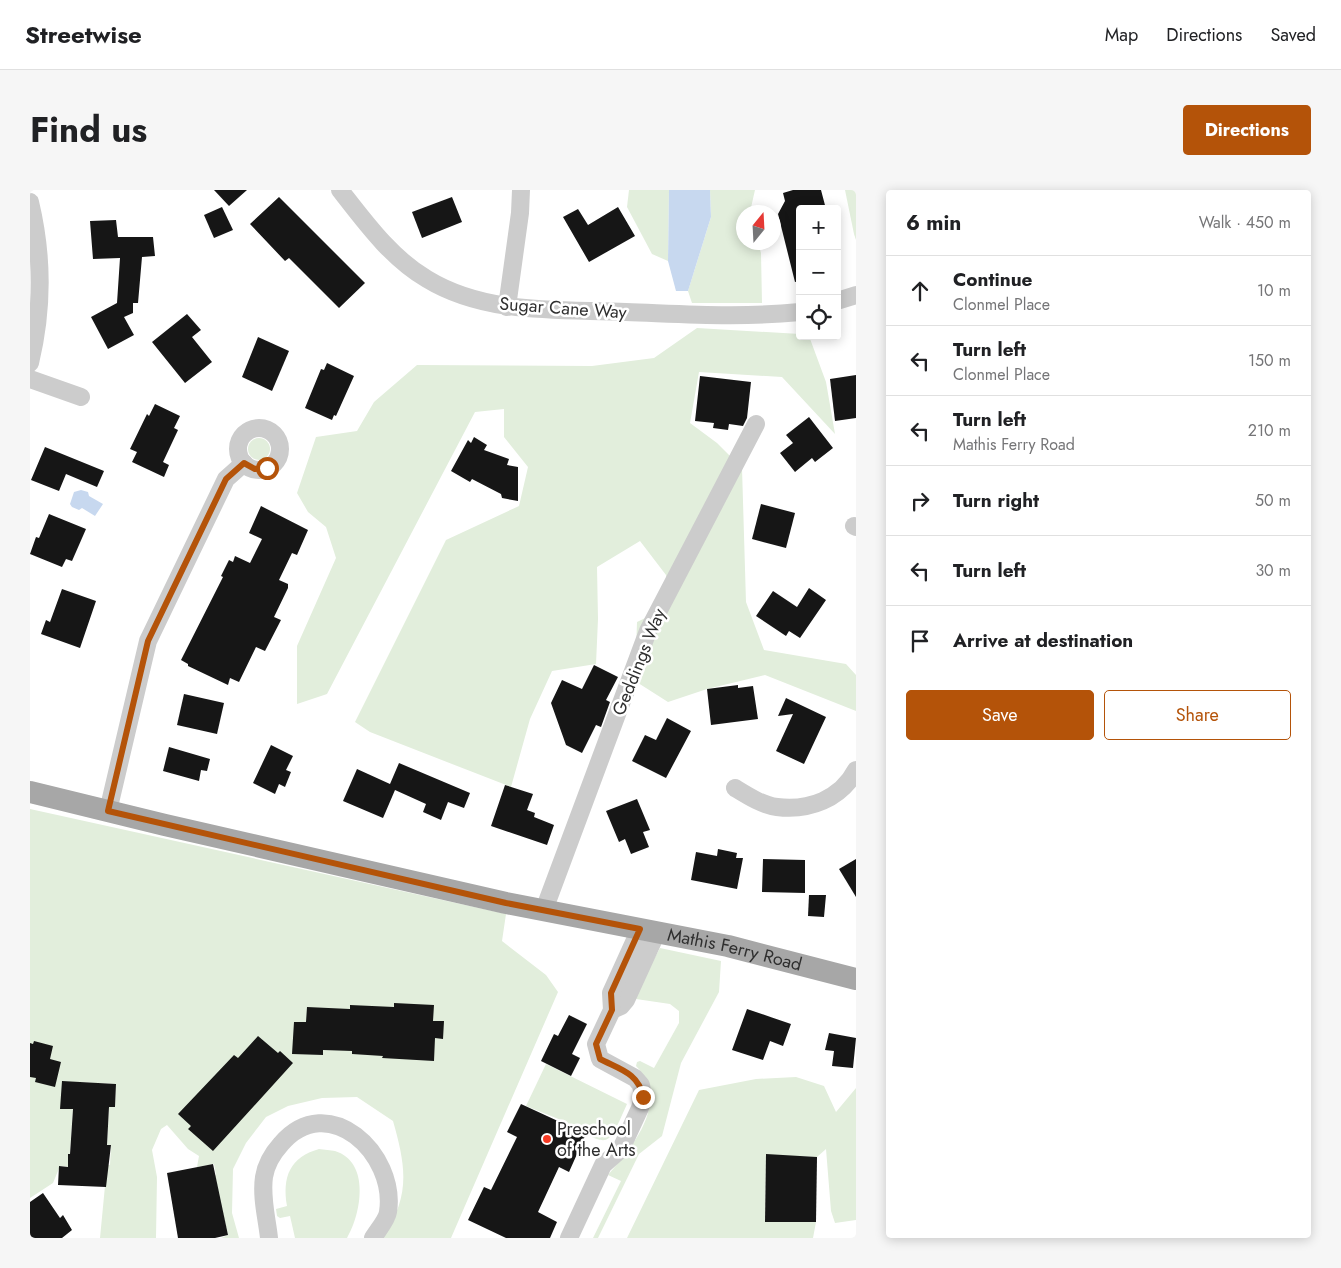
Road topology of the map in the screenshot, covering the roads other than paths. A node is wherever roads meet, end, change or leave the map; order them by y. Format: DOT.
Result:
graph roads {
  1 [pos="340,190"];
  2 [pos="521,190"];
  3 [pos="30,202"];
  4 [pos="856,295"];
  5 [pos="841,301"];
  6 [pos="507,307"];
  7 [pos="796,312"];
  8 [pos="30,363"];
  9 [pos="30,379"];
  10 [pos="81,397"];
  11 [pos="756,424"];
  12 [pos="244,463"];
  13 [pos="856,770"];
  14 [pos="735,788"];
  15 [pos="30,792"];
  16 [pos="108,811"];
  17 [pos="544,910"];
  18 [pos="648,930"];
  19 [pos="855,978"];
  20 [pos="270,1238"];
  21 [pos="373,1238"];
  22 [pos="569,1238"];
  1 -- 6 [label="street, Sugar Cane Way"];
  2 -- 6 [label="street"];
  3 -- 8 [label="street"];
  4 -- 5 [label="street"];
  6 -- 7 [label="street, Sugar Cane Way"];
  9 -- 10 [label="street"];
  11 -- 17 [label="street, Geddings Way"];
  12 -- 16 [label="street"];
  13 -- 14 [label="street"];
  15 -- 16 [label="main road, Mathis Ferry Road"];
  16 -- 17 [label="main road, Mathis Ferry Road"];
  17 -- 18 [label="main road, Mathis Ferry Road"];
  18 -- 19 [label="main road, Mathis Ferry Road"];
  18 -- 22 [label="street"];
  20 -- 21 [label="street"];
}
